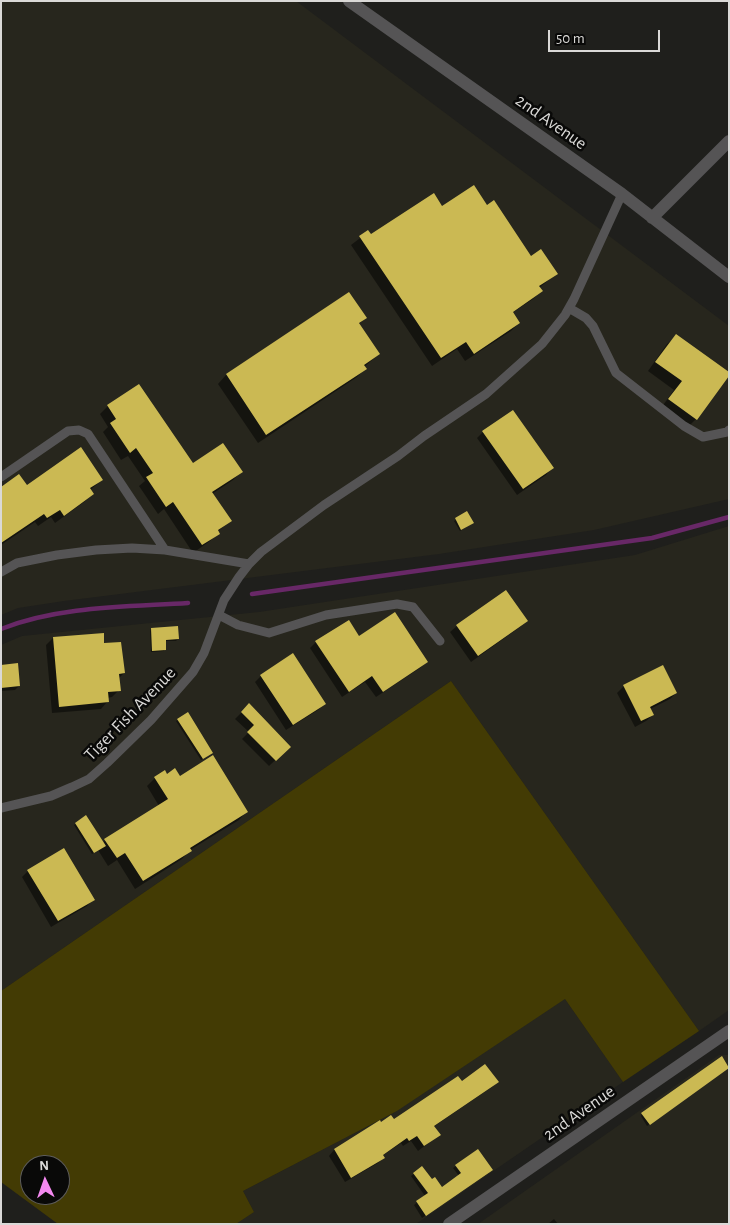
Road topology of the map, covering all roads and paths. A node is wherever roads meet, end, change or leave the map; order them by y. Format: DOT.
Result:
graph roads {
  1 [pos="349,1"];
  2 [pos="729,141"];
  3 [pos="622,194"];
  4 [pos="652,218"];
  5 [pos="729,277"];
  6 [pos="569,308"];
  7 [pos="729,430"];
  8 [pos="1,477"];
  9 [pos="165,550"];
  10 [pos="250,564"];
  11 [pos="1,572"];
  12 [pos="219,615"];
  13 [pos="440,641"];
  14 [pos="1,808"];
  15 [pos="729,1032"];
  16 [pos="449,1224"];
  1 -- 3 [label="street, 2nd Avenue"];
  2 -- 4 [label="street"];
  3 -- 4 [label="street, 2nd Avenue"];
  3 -- 6 [label="lane, Tiger Fish Avenue"];
  4 -- 5 [label="street, 2nd Avenue"];
  6 -- 7 [label="lane"];
  6 -- 10 [label="lane, Tiger Fish Avenue"];
  8 -- 9 [label="lane"];
  9 -- 10 [label="lane"];
  9 -- 11 [label="lane"];
  10 -- 12 [label="lane, Tiger Fish Avenue"];
  12 -- 13 [label="lane"];
  12 -- 14 [label="lane, Tiger Fish Avenue"];
  15 -- 16 [label="street, 2nd Avenue"];
}
